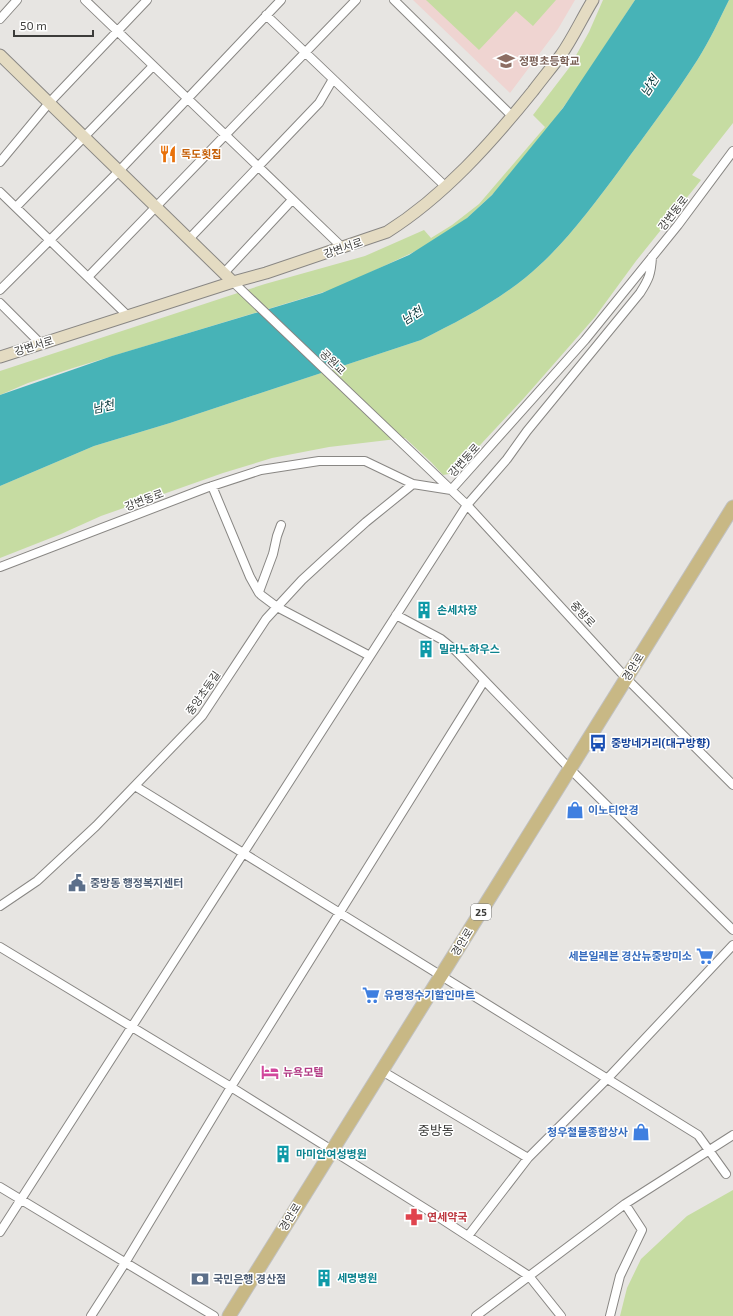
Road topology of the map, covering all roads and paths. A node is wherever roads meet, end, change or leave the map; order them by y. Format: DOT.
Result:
graph roads {
  1 [pos="18,0"];
  2 [pos="85,0"];
  3 [pos="147,0"];
  4 [pos="281,0"];
  5 [pos="356,0"];
  6 [pos="394,0"];
  7 [pos="593,0"];
  8 [pos="266,16"];
  9 [pos="0,19"];
  10 [pos="117,31"];
  11 [pos="305,53"];
  12 [pos="0,55"];
  13 [pos="153,66"];
  14 [pos="333,79"];
  15 [pos="188,99"];
  16 [pos="49,103"];
  17 [pos="512,116"];
  18 [pos="226,135"];
  19 [pos="84,137"];
  20 [pos="733,151"];
  21 [pos="0,162"];
  22 [pos="258,166"];
  23 [pos="119,171"];
  24 [pos="445,186"];
  25 [pos="0,192"];
  26 [pos="292,200"];
  27 [pos="16,207"];
  28 [pos="156,207"];
  29 [pos="189,239"];
  30 [pos="50,241"];
  31 [pos="343,248"];
  32 [pos="652,256"];
  33 [pos="224,273"];
  34 [pos="88,278"];
  35 [pos="233,282"];
  36 [pos="0,290"];
  37 [pos="0,303"];
  38 [pos="128,316"];
  39 [pos="41,344"];
  40 [pos="0,357"];
  41 [pos="417,458"];
  42 [pos="413,484"];
  43 [pos="212,486"];
  44 [pos="451,490"];
  45 [pos="467,505"];
  46 [pos="733,507"];
  47 [pos="281,525"];
  48 [pos="0,567"];
  49 [pos="259,593"];
  50 [pos="277,607"];
  51 [pos="396,615"];
  52 [pos="370,656"];
  53 [pos="626,678"];
  54 [pos="484,681"];
  55 [pos="570,769"];
  56 [pos="733,785"];
  57 [pos="135,786"];
  58 [pos="243,853"];
  59 [pos="0,906"];
  60 [pos="340,913"];
  61 [pos="733,930"];
  62 [pos="733,945"];
  63 [pos="0,947"];
  64 [pos="441,976"];
  65 [pos="132,1027"];
  66 [pos="382,1071"];
  67 [pos="608,1078"];
  68 [pos="232,1087"];
  69 [pos="733,1135"];
  70 [pos="709,1150"];
  71 [pos="332,1151"];
  72 [pos="528,1158"];
  73 [pos="726,1174"];
  74 [pos="0,1187"];
  75 [pos="21,1200"];
  76 [pos="625,1204"];
  77 [pos="0,1232"];
  78 [pos="468,1236"];
  79 [pos="126,1263"];
  80 [pos="529,1276"];
  81 [pos="91,1316"];
  82 [pos="214,1316"];
  83 [pos="229,1316"];
  84 [pos="476,1316"];
  85 [pos="561,1316"];
  86 [pos="610,1316"];
  1 -- 9 [label="street"];
  2 -- 10 [label="street"];
  3 -- 10 [label="street"];
  4 -- 8 [label="street"];
  5 -- 11 [label="street"];
  6 -- 17 [label="street"];
  7 -- 17 [label="street, 강변서로"];
  8 -- 11 [label="street"];
  8 -- 15 [label="street"];
  10 -- 13 [label="street"];
  10 -- 16 [label="street"];
  11 -- 14 [label="street"];
  11 -- 18 [label="street"];
  12 -- 16 [label="street"];
  13 -- 15 [label="street"];
  13 -- 19 [label="street"];
  14 -- 22 [label="street"];
  14 -- 24 [label="street"];
  15 -- 18 [label="street"];
  15 -- 23 [label="street"];
  16 -- 19 [label="street"];
  16 -- 21 [label="street"];
  17 -- 24 [label="street, 강변서로"];
  18 -- 22 [label="street"];
  18 -- 28 [label="street"];
  19 -- 23 [label="street"];
  19 -- 27 [label="street"];
  20 -- 32 [label="street, 강변동로"];
  22 -- 26 [label="street"];
  22 -- 29 [label="street"];
  23 -- 28 [label="street"];
  23 -- 30 [label="street"];
  24 -- 31 [label="street, 강변서로"];
  25 -- 27 [label="street"];
  26 -- 31 [label="street"];
  26 -- 33 [label="street"];
  27 -- 30 [label="street"];
  28 -- 29 [label="street"];
  28 -- 34 [label="street"];
  29 -- 33 [label="street"];
  30 -- 34 [label="street"];
  30 -- 36 [label="street"];
  31 -- 35 [label="street, 강변서로"];
  32 -- 44 [label="street, 강변동로"];
  32 -- 45 [label="street"];
  33 -- 35 [label="street"];
  34 -- 38 [label="street"];
  35 -- 38 [label="street, 강변서로"];
  35 -- 41 [label="street, 공원교"];
  37 -- 39 [label="street"];
  38 -- 39 [label="street, 강변서로"];
  39 -- 40 [label="street, 강변서로"];
  41 -- 44 [label="street, 중방로"];
  42 -- 43 [label="street, 강변동로"];
  42 -- 44 [label="street, 강변동로"];
  42 -- 50 [label="street, 중앙초등길"];
  43 -- 48 [label="street, 강변동로"];
  43 -- 49 [label="street"];
  44 -- 45 [label="street, 중방로"];
  45 -- 51 [label="street"];
  45 -- 53 [label="street, 중방로"];
  46 -- 53 [label="main road, 경안로 / 25"];
  47 -- 49 [label="street"];
  49 -- 50 [label="street"];
  50 -- 52 [label="street"];
  50 -- 57 [label="street, 중앙초등길"];
  51 -- 52 [label="street"];
  51 -- 54 [label="street"];
  52 -- 58 [label="street"];
  53 -- 55 [label="main road, 경안로 / 25"];
  53 -- 56 [label="street, 중방로"];
  54 -- 55 [label="street"];
  54 -- 60 [label="street"];
  55 -- 61 [label="street"];
  55 -- 64 [label="main road, 경안로 / 25"];
  57 -- 58 [label="street"];
  57 -- 59 [label="street, 중앙초등길"];
  58 -- 60 [label="street"];
  58 -- 65 [label="street"];
  60 -- 64 [label="street"];
  60 -- 68 [label="street"];
  62 -- 67 [label="street"];
  63 -- 65 [label="street"];
  64 -- 66 [label="main road, 경안로 / 25"];
  64 -- 67 [label="street"];
  65 -- 68 [label="street"];
  65 -- 75 [label="street"];
  66 -- 71 [label="main road, 경안로 / 25"];
  66 -- 72 [label="street"];
  67 -- 70 [label="street"];
  67 -- 72 [label="street"];
  68 -- 71 [label="street"];
  68 -- 79 [label="street"];
  69 -- 70 [label="street"];
  70 -- 73 [label="street"];
  70 -- 76 [label="street"];
  71 -- 78 [label="street"];
  71 -- 83 [label="main road, 경안로 / 25"];
  72 -- 78 [label="street"];
  74 -- 75 [label="street"];
  75 -- 77 [label="street"];
  75 -- 79 [label="street"];
  76 -- 80 [label="street"];
  76 -- 86 [label="street"];
  78 -- 80 [label="street"];
  79 -- 81 [label="street"];
  79 -- 82 [label="street"];
  80 -- 84 [label="street"];
  80 -- 85 [label="street"];
}
